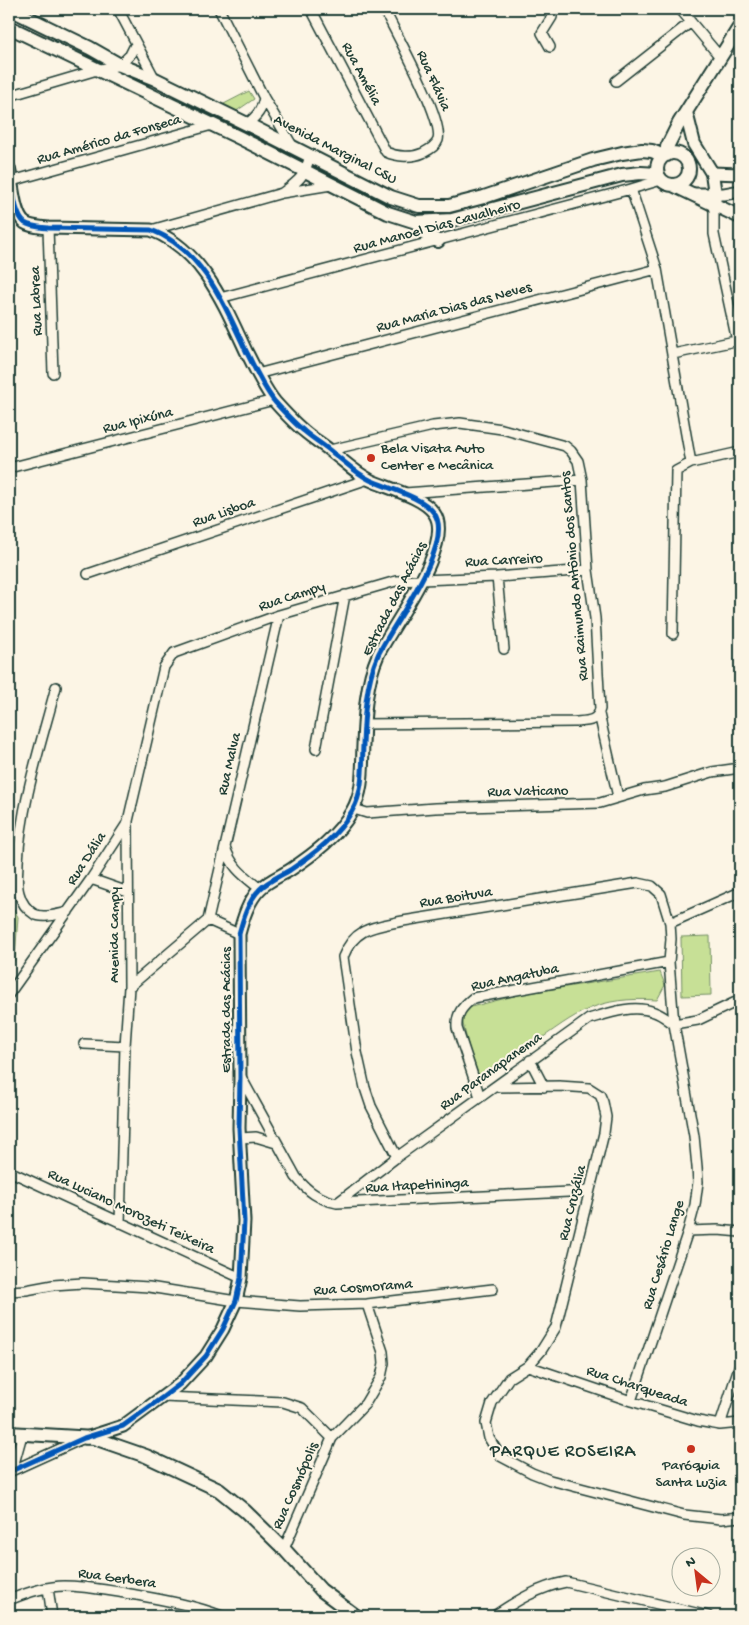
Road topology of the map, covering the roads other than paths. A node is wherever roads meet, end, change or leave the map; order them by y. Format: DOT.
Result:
graph roads {
  1 [pos="10,9"];
  2 [pos="118,9"];
  3 [pos="219,9"];
  4 [pos="311,9"];
  5 [pos="384,9"];
  6 [pos="551,9"];
  7 [pos="680,9"];
  8 [pos="691,22"];
  9 [pos="740,26"];
  10 [pos="9,27"];
  11 [pos="136,43"];
  12 [pos="550,47"];
  13 [pos="721,58"];
  14 [pos="120,65"];
  15 [pos="97,70"];
  16 [pos="155,79"];
  17 [pos="616,81"];
  18 [pos="9,96"];
  19 [pos="264,98"];
  20 [pos="197,100"];
  21 [pos="686,112"];
  22 [pos="188,114"];
  23 [pos="247,124"];
  24 [pos="212,125"];
  25 [pos="694,144"];
  26 [pos="293,147"];
  27 [pos="386,152"];
  28 [pos="310,156"];
  29 [pos="665,156"];
  30 [pos="689,165"];
  31 [pos="9,168"];
  32 [pos="306,173"];
  33 [pos="712,173"];
  34 [pos="740,174"];
  35 [pos="659,177"];
  36 [pos="12,181"];
  37 [pos="331,185"];
  38 [pos="673,185"];
  39 [pos="631,189"];
  40 [pos="740,191"];
  41 [pos="282,193"];
  42 [pos="714,200"];
  43 [pos="740,217"];
  44 [pos="416,222"];
  45 [pos="48,228"];
  46 [pos="151,230"];
  47 [pos="438,241"];
  48 [pos="657,269"];
  49 [pos="220,298"];
  50 [pos="739,341"];
  51 [pos="673,354"];
  52 [pos="53,373"];
  53 [pos="257,374"];
  54 [pos="274,400"];
  55 [pos="330,450"];
  56 [pos="740,452"];
  57 [pos="691,463"];
  58 [pos="9,468"];
  59 [pos="368,479"];
  60 [pos="582,480"];
  61 [pos="402,493"];
  62 [pos="588,570"];
  63 [pos="88,574"];
  64 [pos="497,577"];
  65 [pos="422,578"];
  66 [pos="345,595"];
  67 [pos="279,616"];
  68 [pos="673,634"];
  69 [pos="504,649"];
  70 [pos="174,652"];
  71 [pos="56,687"];
  72 [pos="599,711"];
  73 [pos="364,724"];
  74 [pos="316,749"];
  75 [pos="740,768"];
  76 [pos="618,797"];
  77 [pos="354,809"];
  78 [pos="128,821"];
  79 [pos="225,847"];
  80 [pos="91,879"];
  81 [pos="260,889"];
  82 [pos="128,892"];
  83 [pos="740,892"];
  84 [pos="68,912"];
  85 [pos="208,920"];
  86 [pos="670,923"];
  87 [pos="239,934"];
  88 [pos="669,962"];
  89 [pos="129,987"];
  90 [pos="9,994"];
  91 [pos="740,1000"];
  92 [pos="674,1024"];
  93 [pos="84,1044"];
  94 [pos="125,1046"];
  95 [pos="530,1060"];
  96 [pos="240,1077"];
  97 [pos="544,1086"];
  98 [pos="495,1087"];
  99 [pos="480,1097"];
  100 [pos="240,1138"];
  101 [pos="276,1143"];
  102 [pos="397,1157"];
  103 [pos="9,1172"];
  104 [pos="589,1191"];
  105 [pos="337,1204"];
  106 [pos="120,1223"];
  107 [pos="688,1231"];
  108 [pos="740,1232"];
  109 [pos="241,1278"];
  110 [pos="493,1289"];
  111 [pos="9,1291"];
  112 [pos="236,1301"];
  113 [pos="367,1304"];
  114 [pos="740,1364"];
  115 [pos="528,1366"];
  116 [pos="163,1397"];
  117 [pos="631,1401"];
  118 [pos="740,1423"];
  119 [pos="720,1425"];
  120 [pos="9,1434"];
  121 [pos="22,1434"];
  122 [pos="84,1438"];
  123 [pos="332,1438"];
  124 [pos="9,1467"];
  125 [pos="9,1472"];
  126 [pos="740,1516"];
  127 [pos="284,1549"];
  128 [pos="48,1588"];
  129 [pos="9,1600"];
  130 [pos="52,1616"];
  131 [pos="222,1616"];
  132 [pos="356,1616"];
  133 [pos="494,1616"];
  134 [pos="708,1616"];
  1 -- 14 [label="main road, Avenida Marginal CSU"];
  2 -- 11 [label="street"];
  3 -- 19 [label="street"];
  4 -- 27 [label="street, Rua Amélia"];
  5 -- 27 [label="street, Rua Flávia"];
  6 -- 12 [label="street"];
  7 -- 8 [label="street"];
  8 -- 13 [label="street"];
  8 -- 17 [label="street"];
  9 -- 13 [label="main road"];
  10 -- 15 [label="main road"];
  11 -- 14 [label="street"];
  11 -- 16 [label="street"];
  13 -- 21 [label="main road"];
  14 -- 15 [label="street"];
  14 -- 16 [label="main road, Avenida Marginal CSU"];
  15 -- 18 [label="street"];
  15 -- 22 [label="main road"];
  16 -- 20 [label="main road, Avenida Marginal CSU"];
  19 -- 23 [label="street"];
  19 -- 26 [label="street"];
  20 -- 22 [label="main road"];
  20 -- 23 [label="main road, Avenida Marginal CSU"];
  21 -- 25 [label="main road"];
  21 -- 29 [label="main road"];
  22 -- 24 [label="main road"];
  23 -- 26 [label="main road, Avenida Marginal CSU"];
  24 -- 32 [label="main road"];
  24 -- 36 [label="street, Rua Américo da Fonseca"];
  25 -- 30 [label="main road"];
  25 -- 33 [label="main road"];
  26 -- 28 [label="main road, Avenida Marginal CSU"];
  28 -- 29 [label="main road, Avenida Marginal CSU"];
  28 -- 32 [label="street"];
  29 -- 30 [label="main road"];
  29 -- 35 [label="main road"];
  30 -- 33 [label="main road"];
  30 -- 38 [label="main road"];
  31 -- 36 [label="street, Estrada das Acácias"];
  32 -- 37 [label="main road"];
  32 -- 41 [label="street"];
  33 -- 34 [label="street"];
  33 -- 42 [label="main road"];
  35 -- 38 [label="main road"];
  35 -- 39 [label="street, Rua Manoel Dias Cavalheiro"];
  35 -- 44 [label="main road"];
  36 -- 45 [label="street, Estrada das Acácias"];
  37 -- 41 [label="street"];
  37 -- 44 [label="main road"];
  38 -- 42 [label="main road"];
  39 -- 47 [label="street, Rua Manoel Dias Cavalheiro"];
  39 -- 48 [label="street"];
  40 -- 42 [label="street"];
  41 -- 46 [label="street"];
  42 -- 43 [label="main road"];
  42 -- 50 [label="street"];
  44 -- 47 [label="main road"];
  45 -- 46 [label="street, Estrada das Acácias"];
  45 -- 52 [label="street, Rua Labrea"];
  46 -- 49 [label="street, Estrada das Acácias"];
  47 -- 49 [label="street, Rua Manoel Dias Cavalheiro"];
  48 -- 51 [label="street"];
  48 -- 53 [label="street, Rua Maria Dias das Neves"];
  49 -- 53 [label="street, Estrada das Acácias"];
  50 -- 51 [label="street"];
  51 -- 57 [label="street"];
  53 -- 54 [label="street, Estrada das Acácias"];
  54 -- 55 [label="street, Estrada das Acácias"];
  54 -- 58 [label="street, Rua Ipixúna"];
  55 -- 59 [label="street, Estrada das Acácias"];
  55 -- 60 [label="street, Rua Raimundo Antônio dos Santos"];
  56 -- 57 [label="street"];
  57 -- 68 [label="street"];
  59 -- 61 [label="street, Estrada das Acácias"];
  59 -- 63 [label="street, Rua Lisboa"];
  60 -- 61 [label="street"];
  60 -- 62 [label="street, Rua Raimundo Antônio dos Santos"];
  61 -- 65 [label="street, Estrada das Acácias"];
  62 -- 64 [label="street, Rua Carreiro"];
  62 -- 72 [label="street, Rua Raimundo Antônio dos Santos"];
  64 -- 65 [label="street, Rua Carreiro"];
  64 -- 69 [label="street"];
  65 -- 66 [label="street, Rua Campy"];
  65 -- 73 [label="street, Estrada das Acácias"];
  66 -- 67 [label="street, Rua Campy"];
  66 -- 74 [label="street"];
  67 -- 70 [label="street, Rua Campy"];
  67 -- 79 [label="street, Rua Malva"];
  70 -- 78 [label="street, Avenida Campy"];
  71 -- 84 [label="street"];
  72 -- 73 [label="street"];
  72 -- 76 [label="street, Rua Raimundo Antônio dos Santos"];
  73 -- 77 [label="street, Estrada das Acácias"];
  75 -- 76 [label="street, Rua Vaticano"];
  76 -- 77 [label="street, Rua Vaticano"];
  77 -- 81 [label="street, Estrada das Acácias"];
  78 -- 80 [label="street, Rua Dália"];
  78 -- 82 [label="street, Avenida Campy"];
  79 -- 81 [label="street"];
  79 -- 85 [label="street, Rua Malva"];
  80 -- 82 [label="street"];
  80 -- 84 [label="street, Rua Dália"];
  81 -- 87 [label="street, Estrada das Acácias"];
  82 -- 89 [label="street, Avenida Campy"];
  83 -- 86 [label="street"];
  84 -- 90 [label="street, Rua Dália"];
  85 -- 87 [label="street"];
  85 -- 89 [label="street"];
  86 -- 88 [label="street, Rua Boituva"];
  86 -- 102 [label="street, Rua Boituva"];
  87 -- 96 [label="street, Estrada das Acácias"];
  88 -- 92 [label="street, Rua Boituva"];
  88 -- 99 [label="street, Rua Angatuba"];
  89 -- 94 [label="street, Avenida Campy"];
  91 -- 92 [label="street"];
  92 -- 95 [label="street, Rua Paranapanema"];
  92 -- 107 [label="street, Rua Cesário Lange"];
  93 -- 94 [label="street"];
  94 -- 106 [label="street, Avenida Campy"];
  95 -- 97 [label="street"];
  95 -- 98 [label="street, Rua Paranapanema"];
  96 -- 100 [label="street, Estrada das Acácias"];
  96 -- 101 [label="street, Rua Itapetininga"];
  97 -- 98 [label="street, Rua Cruzália"];
  97 -- 104 [label="street, Rua Cruzália"];
  98 -- 99 [label="street, Rua Paranapanema"];
  99 -- 102 [label="street, Rua Paranapanema"];
  100 -- 101 [label="street"];
  100 -- 109 [label="street, Estrada das Acácias"];
  101 -- 105 [label="street, Rua Itapetininga"];
  102 -- 105 [label="street, Rua Paranapanema"];
  103 -- 106 [label="street, Rua Luciano Morozeti Teixeira"];
  104 -- 105 [label="street, Rua Itapetininga"];
  104 -- 115 [label="street, Rua Cruzália"];
  106 -- 109 [label="street, Rua Luciano Morozeti Teixeira"];
  107 -- 108 [label="street"];
  107 -- 117 [label="street, Rua Cesário Lange"];
  109 -- 112 [label="street, Estrada das Acácias"];
  110 -- 113 [label="street, Rua Cosmorama"];
  111 -- 112 [label="street, Rua Cosmorama"];
  112 -- 113 [label="street, Rua Cosmorama"];
  112 -- 116 [label="street, Estrada das Acácias"];
  113 -- 123 [label="street, Rua Cosmópolis"];
  114 -- 119 [label="street"];
  115 -- 117 [label="street, Rua Charqueada"];
  115 -- 126 [label="street, Rua Cruzália"];
  116 -- 122 [label="street, Estrada das Acácias"];
  116 -- 123 [label="street"];
  117 -- 119 [label="street, Rua Charqueada"];
  118 -- 119 [label="street, Rua Charqueada"];
  120 -- 121 [label="main road"];
  121 -- 122 [label="main road"];
  121 -- 124 [label="street"];
  122 -- 125 [label="street"];
  122 -- 127 [label="main road"];
  123 -- 127 [label="street, Rua Cosmópolis"];
  127 -- 132 [label="main road"];
  128 -- 129 [label="street, Rua Gerbera"];
  128 -- 130 [label="street"];
  128 -- 131 [label="street, Rua Gerbera"];
  133 -- 134 [label="street"];
}
